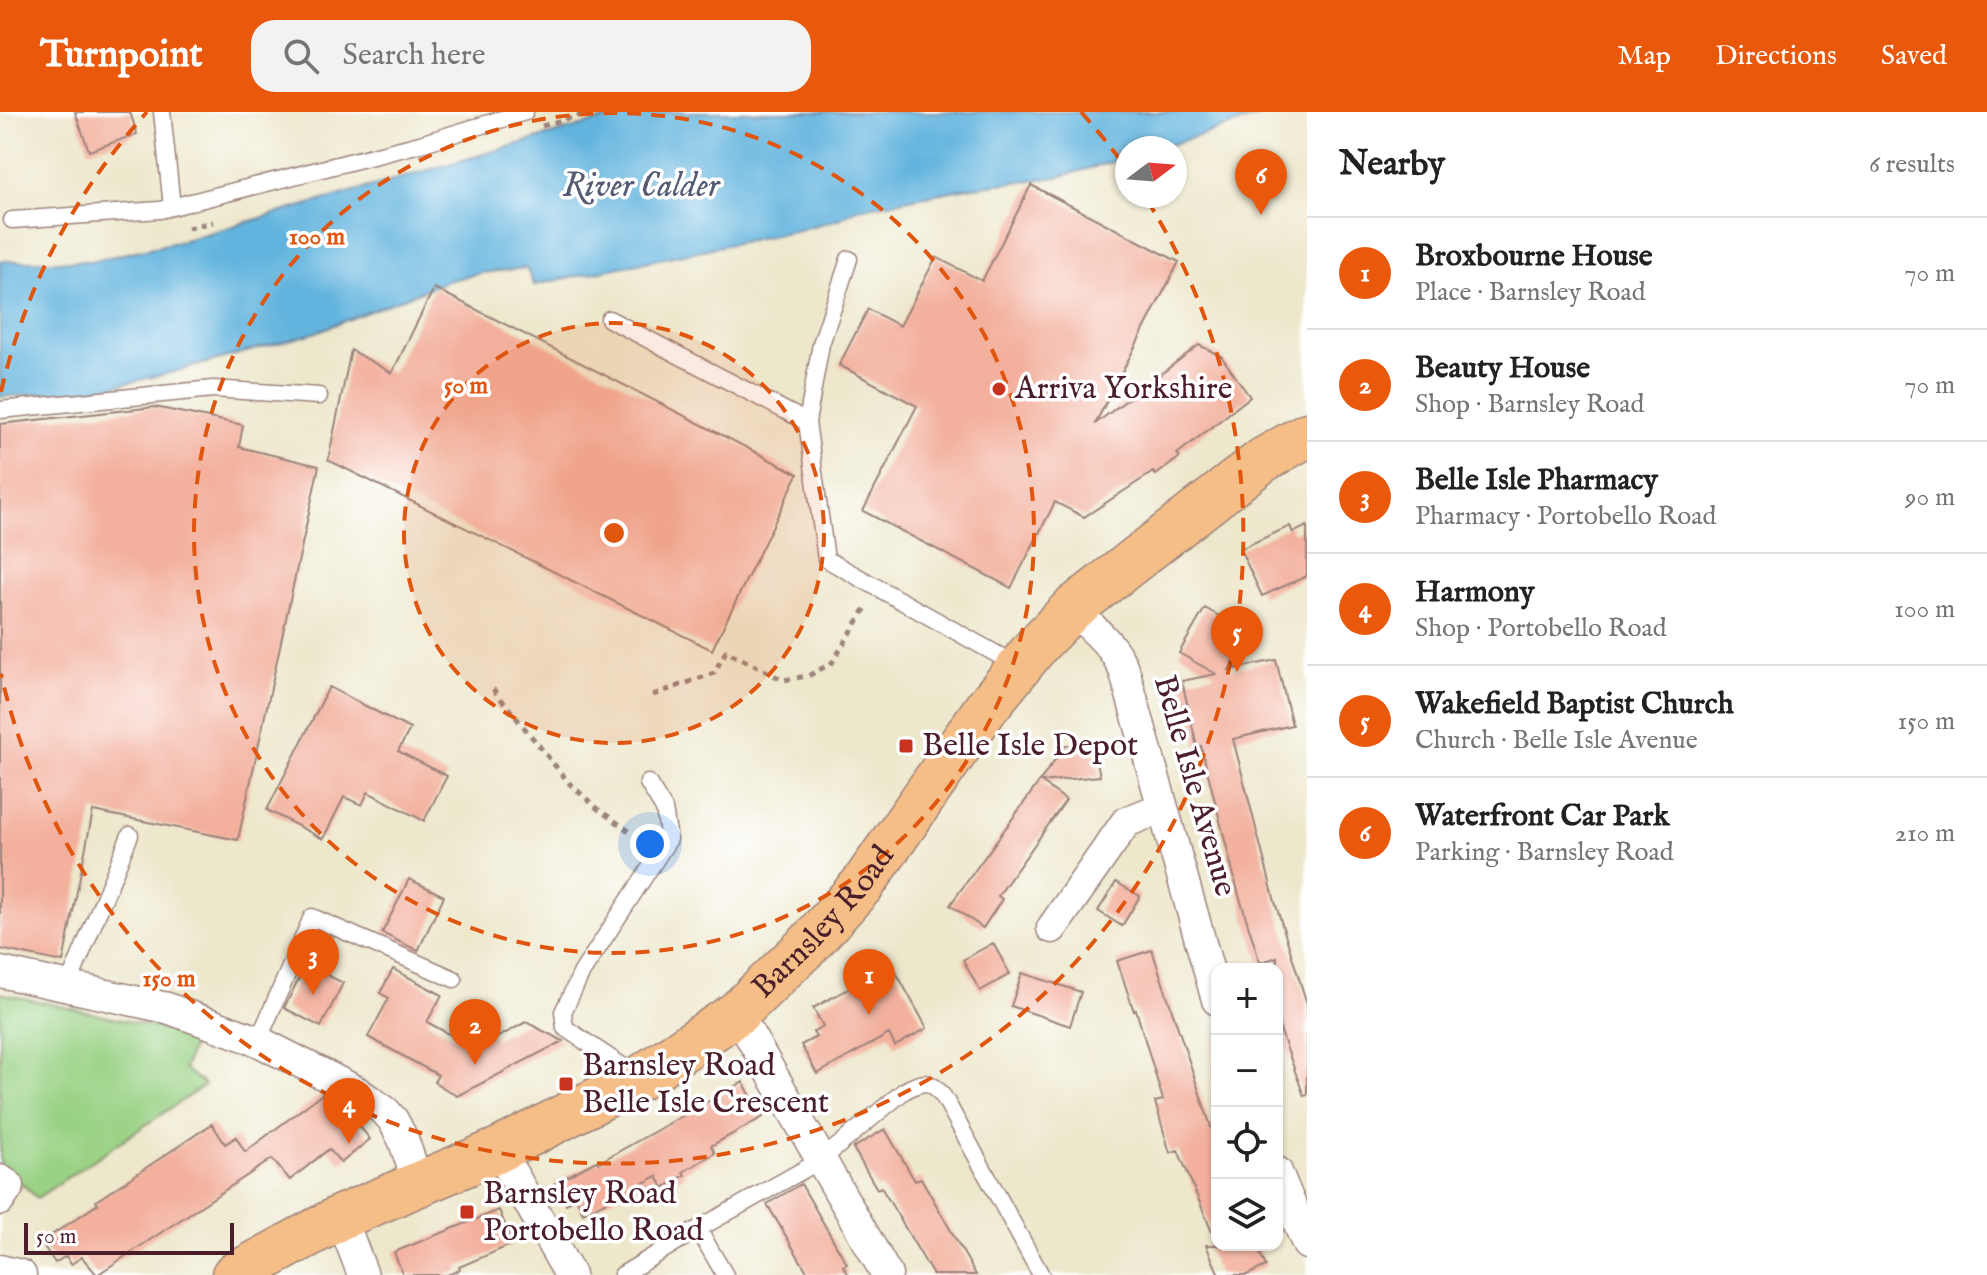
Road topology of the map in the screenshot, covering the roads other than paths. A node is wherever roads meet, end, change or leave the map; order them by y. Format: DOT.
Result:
graph roads {
  1 [pos="162,112"];
  2 [pos="525,112"];
  3 [pos="172,207"];
  4 [pos="12,220"];
  5 [pos="849,259"];
  6 [pos="609,319"];
  7 [pos="319,396"];
  8 [pos="0,410"];
  9 [pos="807,422"];
  10 [pos="1307,435"];
  11 [pos="1072,609"];
  12 [pos="1019,667"];
  13 [pos="648,783"];
  14 [pos="1161,808"];
  15 [pos="130,835"];
  16 [pos="1052,928"];
  17 [pos="0,972"];
  18 [pos="454,979"];
  19 [pos="1211,979"];
  20 [pos="68,986"];
  21 [pos="737,1013"];
  22 [pos="258,1041"];
  23 [pos="640,1078"];
  24 [pos="499,1150"];
  25 [pos="821,1160"];
  26 [pos="1280,1179"];
  27 [pos="0,1180"];
  28 [pos="418,1183"];
  29 [pos="0,1200"];
  30 [pos="341,1217"];
  31 [pos="698,1229"];
  32 [pos="1307,1244"];
  33 [pos="0,1270"];
  34 [pos="21,1275"];
  35 [pos="234,1275"];
  36 [pos="363,1275"];
  37 [pos="570,1275"];
  38 [pos="622,1275"];
  39 [pos="725,1275"];
  40 [pos="887,1275"];
  41 [pos="1041,1275"];
  1 -- 3 [label="lane"];
  2 -- 3 [label="lane"];
  3 -- 4 [label="lane"];
  5 -- 9 [label="lane"];
  6 -- 9 [label="lane"];
  7 -- 8 [label="lane"];
  9 -- 12 [label="lane"];
  10 -- 11 [label="main road, Barnsley Road"];
  11 -- 12 [label="main road, Barnsley Road"];
  11 -- 14 [label="street, Belle Isle Avenue"];
  12 -- 21 [label="main road, Barnsley Road"];
  13 -- 23 [label="lane"];
  14 -- 16 [label="street"];
  14 -- 19 [label="street, Belle Isle Avenue"];
  15 -- 20 [label="lane"];
  17 -- 20 [label="street"];
  18 -- 22 [label="lane"];
  20 -- 22 [label="street"];
  21 -- 23 [label="main road, Barnsley Road"];
  21 -- 25 [label="street"];
  22 -- 28 [label="street"];
  23 -- 24 [label="main road, Barnsley Road"];
  24 -- 28 [label="main road, Barnsley Road"];
  24 -- 37 [label="street"];
  25 -- 31 [label="lane"];
  25 -- 40 [label="street"];
  25 -- 41 [label="lane"];
  26 -- 32 [label="street"];
  27 -- 29 [label="street"];
  28 -- 30 [label="main road, Barnsley Road"];
  30 -- 35 [label="main road, Barnsley Road"];
  30 -- 36 [label="street"];
  31 -- 38 [label="lane"];
  31 -- 39 [label="lane"];
  33 -- 34 [label="street"];
}
